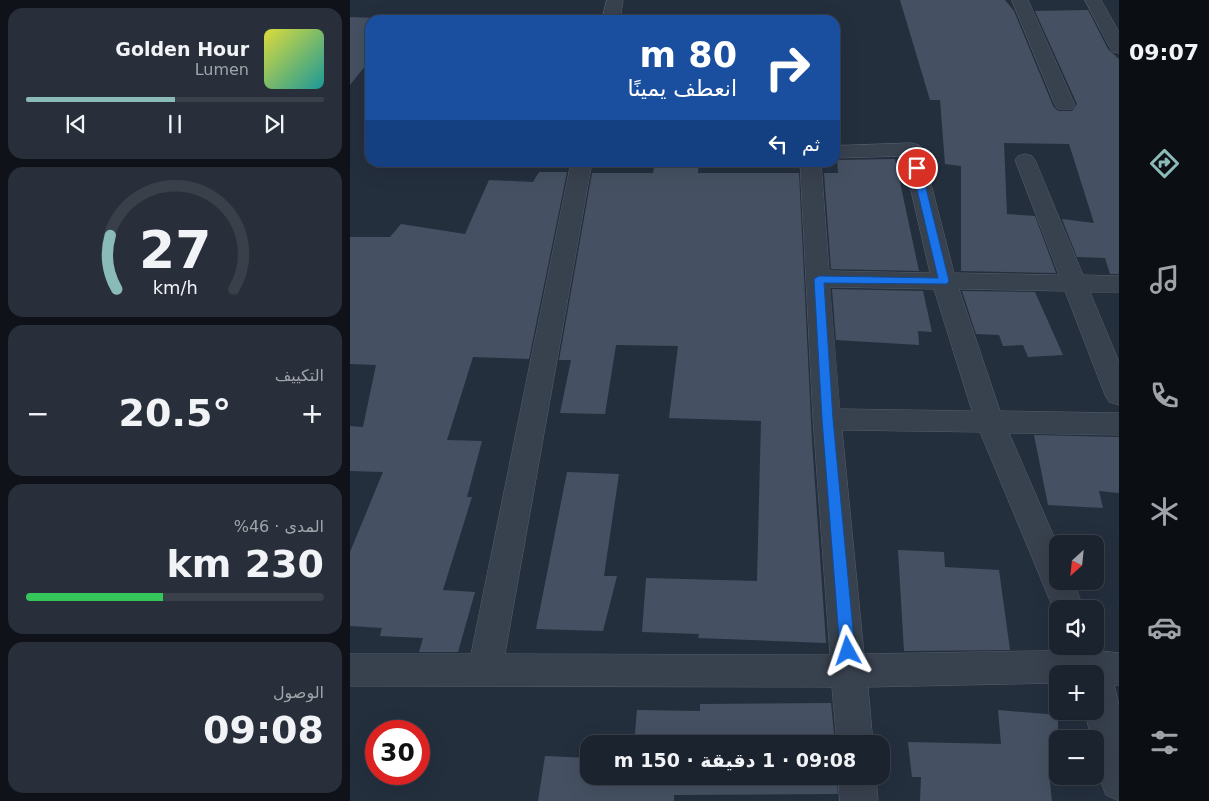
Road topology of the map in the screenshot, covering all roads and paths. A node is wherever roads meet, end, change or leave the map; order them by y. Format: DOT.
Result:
graph roads {
  1 [pos="615,0"];
  2 [pos="1020,0"];
  3 [pos="1094,0"];
  4 [pos="612,15"];
  5 [pos="1119,48"];
  6 [pos="1065,105"];
  7 [pos="840,152"];
  8 [pos="1025,160"];
  9 [pos="581,167"];
  10 [pos="810,167"];
  11 [pos="819,279"];
  12 [pos="944,281"];
  13 [pos="1075,283"];
  14 [pos="1119,284"];
  15 [pos="1119,395"];
  16 [pos="828,419"];
  17 [pos="990,422"];
  18 [pos="1119,424"];
  19 [pos="1064,600"];
  20 [pos="1049,668"];
  21 [pos="350,670"];
  22 [pos="485,670"];
  23 [pos="849,671"];
  24 [pos="1104,704"];
  25 [pos="854,735"];
  26 [pos="1119,782"];
  27 [pos="858,785"];
  28 [pos="859,801"];
  1 -- 4 [label="street"];
  2 -- 6 [label="street"];
  3 -- 5 [label="street"];
  7 -- 12 [label="street"];
  8 -- 13 [label="street"];
  9 -- 22 [label="street"];
  10 -- 11 [label="street"];
  11 -- 12 [label="street"];
  11 -- 16 [label="street"];
  12 -- 13 [label="street"];
  12 -- 17 [label="street"];
  13 -- 14 [label="street"];
  13 -- 15 [label="street"];
  16 -- 17 [label="street"];
  16 -- 23 [label="street"];
  17 -- 18 [label="street"];
  17 -- 19 [label="street"];
  20 -- 23 [label="street"];
  21 -- 22 [label="street"];
  22 -- 23 [label="street"];
  23 -- 25 [label="street"];
  24 -- 26 [label="street"];
  27 -- 28 [label="street"];
}
